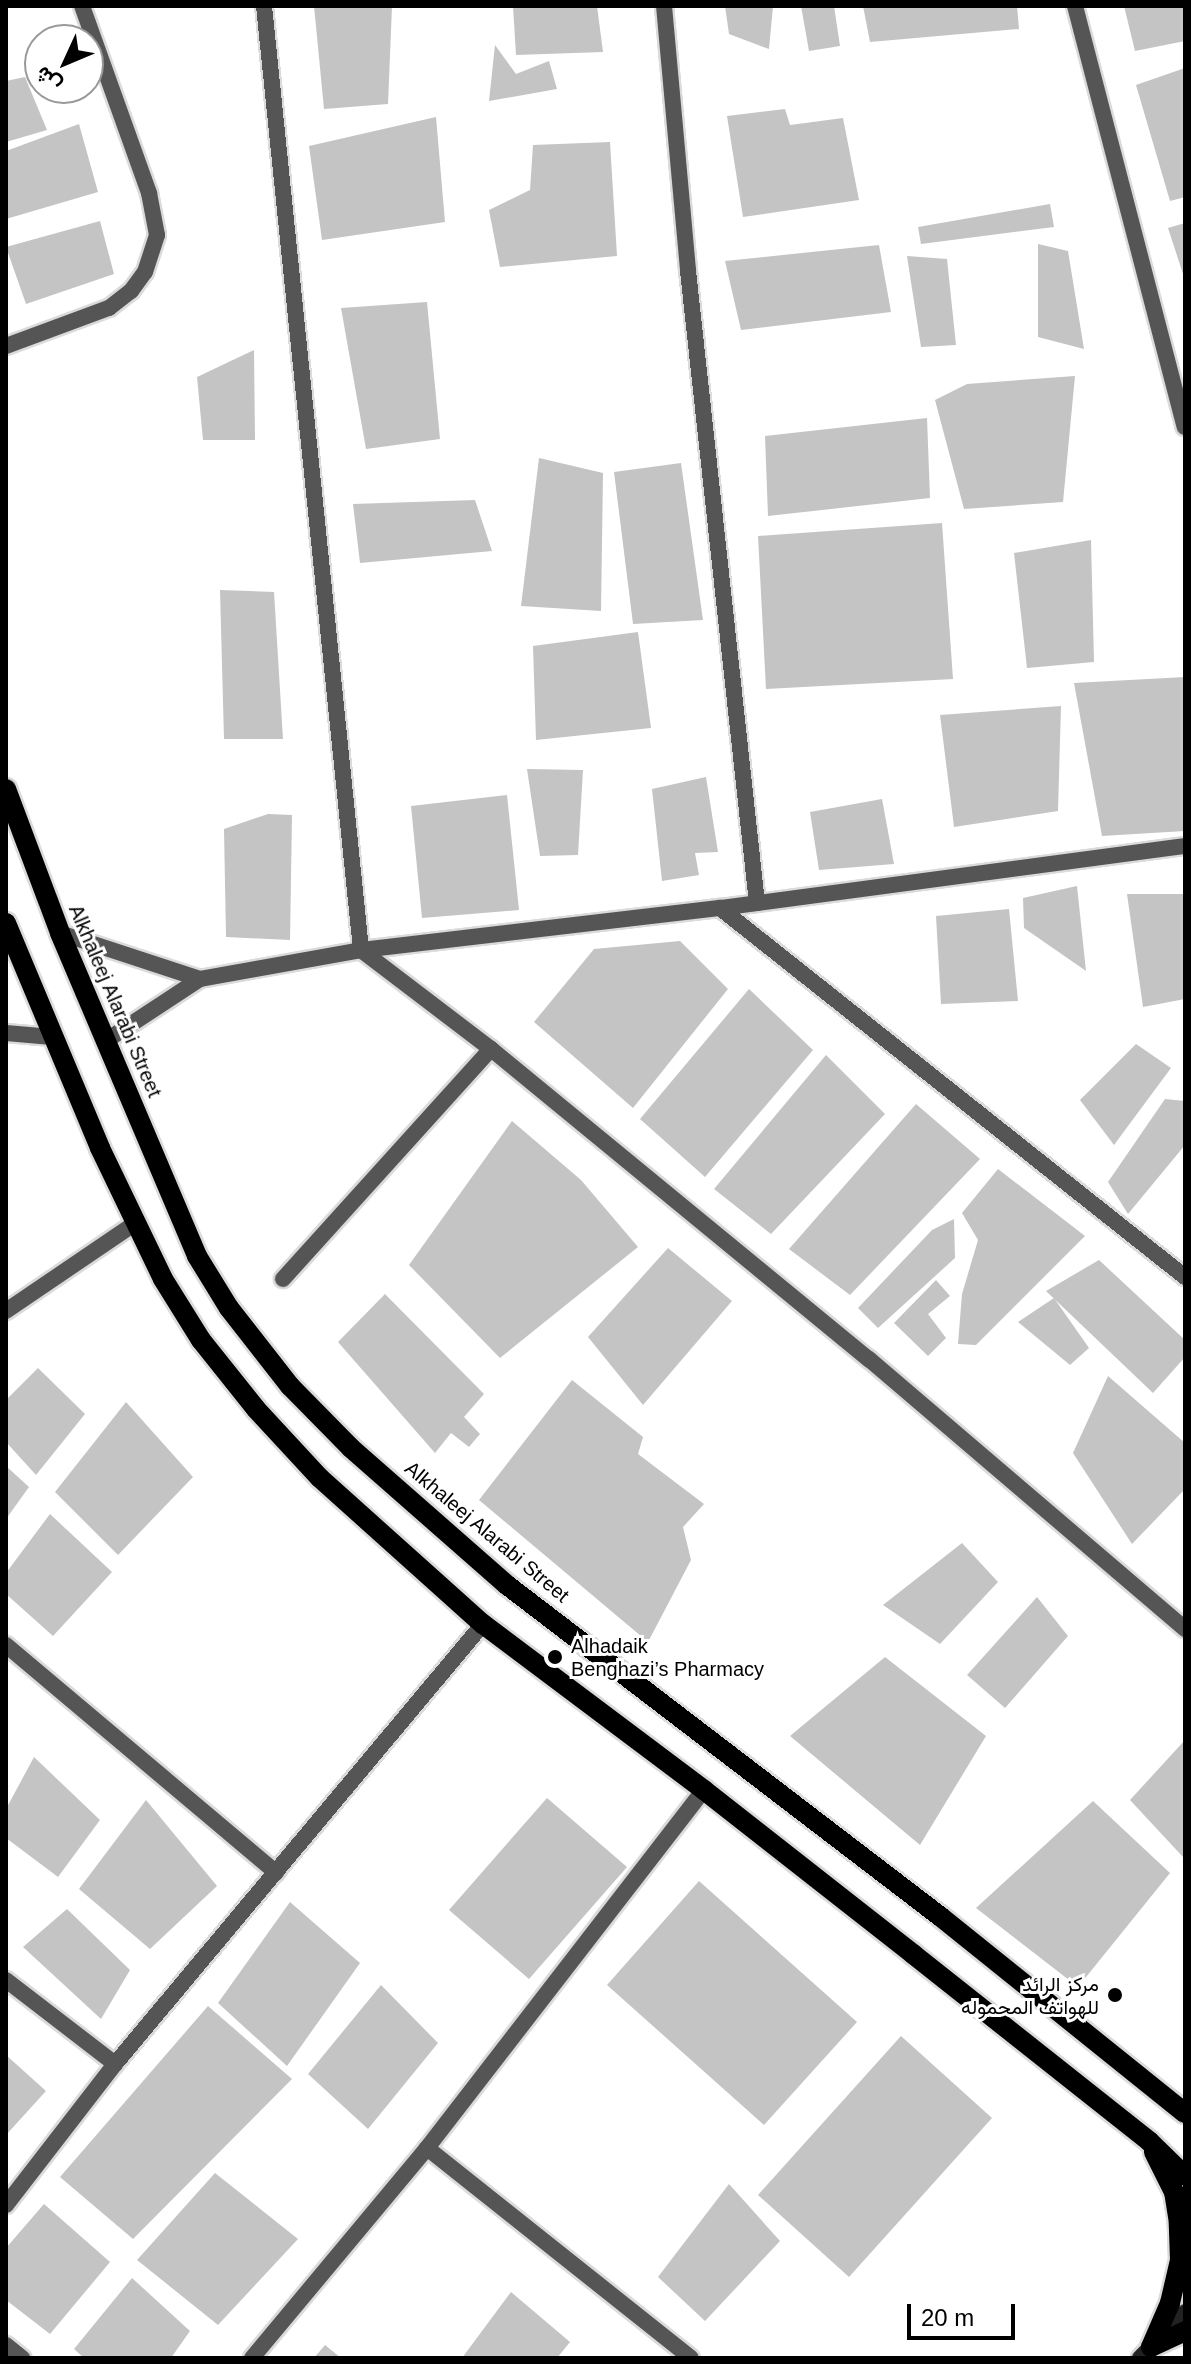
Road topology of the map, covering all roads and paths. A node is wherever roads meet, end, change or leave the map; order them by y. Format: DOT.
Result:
graph roads {
  1 [pos="82,6"];
  2 [pos="264,6"];
  3 [pos="664,6"];
  4 [pos="1075,6"];
  5 [pos="6,346"];
  6 [pos="1184,417"];
  7 [pos="6,789"];
  8 [pos="1185,846"];
  9 [pos="757,903"];
  10 [pos="720,908"];
  11 [pos="7,929"];
  12 [pos="60,933"];
  13 [pos="361,950"];
  14 [pos="200,979"];
  15 [pos="6,1033"];
  16 [pos="52,1037"];
  17 [pos="107,1040"];
  18 [pos="491,1049"];
  19 [pos="134,1224"];
  20 [pos="1185,1277"];
  21 [pos="283,1279"];
  22 [pos="6,1311"];
  23 [pos="483,1624"];
  24 [pos="1185,1629"];
  25 [pos="6,1645"];
  26 [pos="704,1790"];
  27 [pos="276,1872"];
  28 [pos="6,1980"];
  29 [pos="115,2064"];
  30 [pos="1185,2113"];
  31 [pos="1149,2141"];
  32 [pos="427,2148"];
  33 [pos="1185,2176"];
  34 [pos="6,2205"];
  35 [pos="1185,2312"];
  36 [pos="1185,2331"];
  37 [pos="6,2345"];
  38 [pos="1145,2352"];
  39 [pos="22,2358"];
  40 [pos="252,2358"];
  41 [pos="691,2358"];
  1 -- 5 [label="street"];
  2 -- 13 [label="street"];
  3 -- 9 [label="street"];
  4 -- 6 [label="street"];
  7 -- 12 [label="main road, Alkhaleej Alarabi Street"];
  8 -- 9 [label="street"];
  9 -- 10 [label="street"];
  10 -- 13 [label="street"];
  10 -- 20 [label="street"];
  11 -- 16 [label="main road"];
  12 -- 14 [label="street"];
  12 -- 17 [label="main road, Alkhaleej Alarabi Street"];
  13 -- 14 [label="street"];
  13 -- 18 [label="street"];
  14 -- 17 [label="street"];
  15 -- 16 [label="street"];
  16 -- 19 [label="main road"];
  17 -- 30 [label="main road, Alkhaleej Alarabi Street"];
  18 -- 21 [label="street"];
  18 -- 24 [label="street"];
  19 -- 22 [label="street"];
  19 -- 23 [label="main road"];
  23 -- 26 [label="main road"];
  23 -- 27 [label="street"];
  25 -- 27 [label="street"];
  26 -- 31 [label="main road"];
  26 -- 32 [label="street"];
  27 -- 29 [label="street"];
  28 -- 29 [label="street"];
  29 -- 34 [label="street"];
  31 -- 33 [label="main road"];
  31 -- 38 [label="main road"];
  32 -- 40 [label="street"];
  32 -- 41 [label="street"];
  35 -- 38 [label="main road"];
  36 -- 38 [label="main road"];
  37 -- 39 [label="street"];
}
